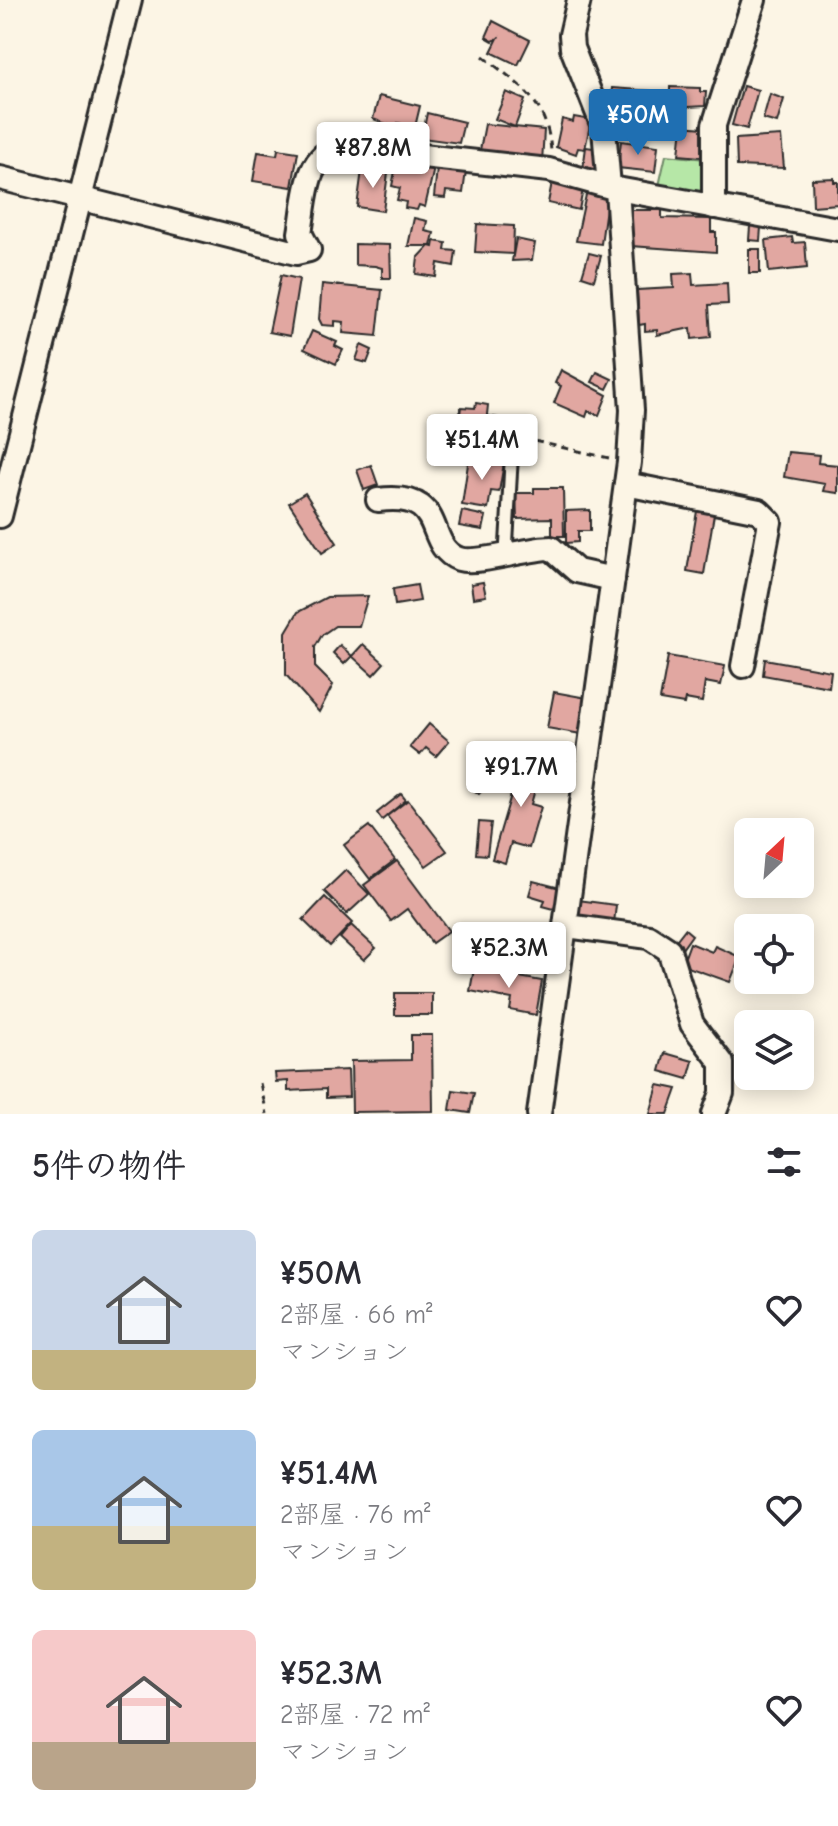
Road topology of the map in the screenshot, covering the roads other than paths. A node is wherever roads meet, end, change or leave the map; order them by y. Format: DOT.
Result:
graph roads {
  1 [pos="130,0"];
  2 [pos="579,0"];
  3 [pos="754,0"];
  4 [pos="0,178"];
  5 [pos="613,188"];
  6 [pos="80,198"];
  7 [pos="714,207"];
  8 [pos="838,229"];
  9 [pos="511,464"];
  10 [pos="627,473"];
  11 [pos="378,500"];
  12 [pos="0,516"];
  13 [pos="506,553"];
  14 [pos="613,579"];
  15 [pos="743,666"];
  16 [pos="567,926"];
  17 [pos="461,947"];
  18 [pos="562,964"];
  19 [pos="539,1114"];
  20 [pos="714,1114"];
  1 -- 6 [label="street"];
  2 -- 5 [label="street"];
  3 -- 7 [label="street"];
  4 -- 6 [label="street"];
  5 -- 6 [label="street"];
  5 -- 7 [label="street"];
  5 -- 10 [label="street"];
  6 -- 12 [label="street"];
  7 -- 8 [label="street"];
  9 -- 13 [label="lane"];
  10 -- 14 [label="street"];
  10 -- 15 [label="street"];
  11 -- 13 [label="street"];
  13 -- 14 [label="street"];
  14 -- 16 [label="street"];
  16 -- 18 [label="street"];
  16 -- 20 [label="street"];
  17 -- 18 [label="lane"];
  18 -- 19 [label="street"];
}
